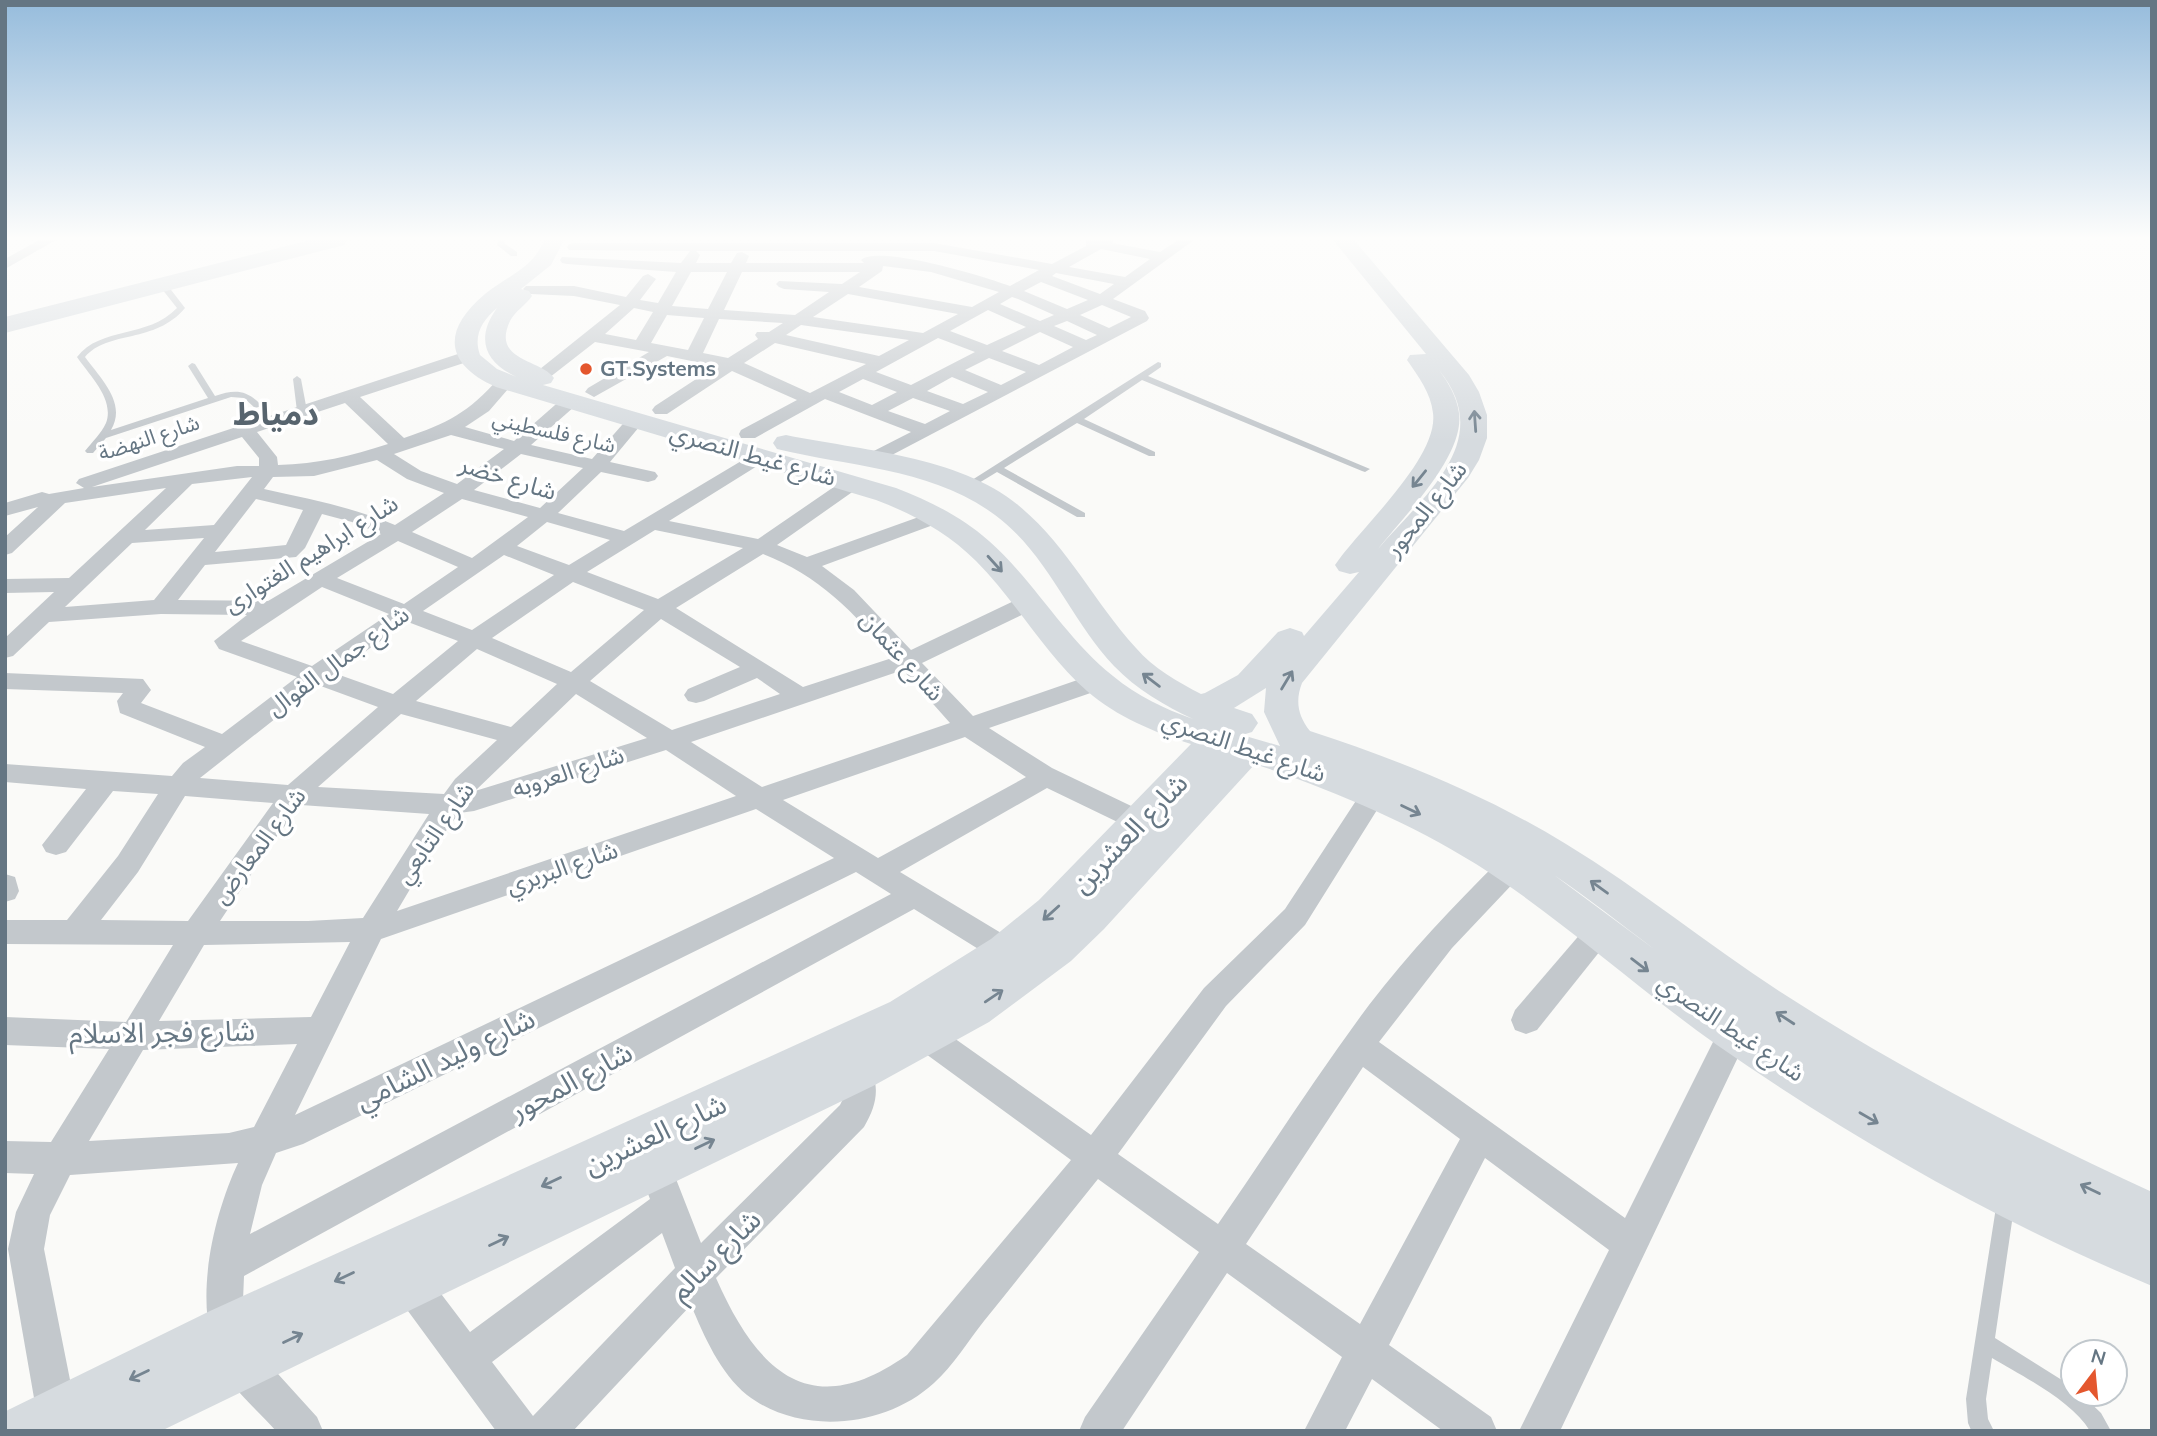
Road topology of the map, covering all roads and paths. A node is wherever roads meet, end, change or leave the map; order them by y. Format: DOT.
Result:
graph roads {
  1 [pos="51,307"];
  2 [pos="180,307"];
  3 [pos="484,307"];
  4 [pos="510,307"];
  5 [pos="626,307"];
  6 [pos="646,307"];
  7 [pos="664,307"];
  8 [pos="717,307"];
  9 [pos="756,307"];
  10 [pos="786,307"];
  11 [pos="817,307"];
  12 [pos="868,307"];
  13 [pos="918,307"];
  14 [pos="971,307"];
  15 [pos="1049,307"];
  16 [pos="1084,307"];
  17 [pos="1120,307"];
  18 [pos="1377,307"];
  19 [pos="1399,307"];
  20 [pos="982,308"];
  21 [pos="662,310"];
  22 [pos="1067,314"];
  23 [pos="799,319"];
  24 [pos="710,322"];
  25 [pos="5,324"];
  26 [pos="845,326"];
  27 [pos="1038,326"];
  28 [pos="880,331"];
  29 [pos="932,335"];
  30 [pos="1110,335"];
  31 [pos="591,337"];
  32 [pos="774,337"];
  33 [pos="796,342"];
  34 [pos="641,346"];
  35 [pos="1088,347"];
  36 [pos="821,348"];
  37 [pos="664,350"];
  38 [pos="987,351"];
  39 [pos="694,355"];
  40 [pos="467,356"];
  41 [pos="881,362"];
  42 [pos="732,364"];
  43 [pos="1157,365"];
  44 [pos="192,366"];
  45 [pos="751,370"];
  46 [pos="951,370"];
  47 [pos="1040,372"];
  48 [pos="863,373"];
  49 [pos="1142,376"];
  50 [pos="539,377"];
  51 [pos="297,379"];
  52 [pos="505,382"];
  53 [pos="912,391"];
  54 [pos="1002,391"];
  55 [pos="348,396"];
  56 [pos="818,396"];
  57 [pos="582,397"];
  58 [pos="213,400"];
  59 [pos="258,407"];
  60 [pos="302,411"];
  61 [pos="874,411"];
  62 [pos="965,411"];
  63 [pos="648,416"];
  64 [pos="1077,419"];
  65 [pos="450,429"];
  66 [pos="246,430"];
  67 [pos="926,431"];
  68 [pos="106,435"];
  69 [pos="753,445"];
  70 [pos="403,447"];
  71 [pos="517,448"];
  72 [pos="90,452"];
  73 [pos="380,454"];
  74 [pos="1152,454"];
  75 [pos="596,466"];
  76 [pos="997,468"];
  77 [pos="269,469"];
  78 [pos="1365,469"];
  79 [pos="861,472"];
  80 [pos="648,476"];
  81 [pos="185,481"];
  82 [pos="963,485"];
  83 [pos="252,492"];
  84 [pos="459,492"];
  85 [pos="59,498"];
  86 [pos="899,499"];
  87 [pos="26,503"];
  88 [pos="316,505"];
  89 [pos="5,510"];
  90 [pos="1011,514"];
  91 [pos="1081,515"];
  92 [pos="542,516"];
  93 [pos="651,523"];
  94 [pos="949,524"];
  95 [pos="220,531"];
  96 [pos="398,532"];
  97 [pos="128,537"];
  98 [pos="627,538"];
  99 [pos="502,547"];
  100 [pos="760,547"];
  101 [pos="5,549"];
  102 [pos="198,559"];
  103 [pos="806,565"];
  104 [pos="473,566"];
  105 [pos="570,573"];
  106 [pos="320,579"];
  107 [pos="76,585"];
  108 [pos="5,586"];
  109 [pos="1028,603"];
  110 [pos="161,607"];
  111 [pos="272,608"];
  112 [pos="660,608"];
  113 [pos="404,612"];
  114 [pos="45,615"];
  115 [pos="474,640"];
  116 [pos="5,651"];
  117 [pos="909,660"];
  118 [pos="759,668"];
  119 [pos="314,676"];
  120 [pos="5,681"];
  121 [pos="574,682"];
  122 [pos="1097,682"];
  123 [pos="696,695"];
  124 [pos="802,697"];
  125 [pos="396,704"];
  126 [pos="971,727"];
  127 [pos="1221,732"];
  128 [pos="516,737"];
  129 [pos="670,740"];
  130 [pos="1298,741"];
  131 [pos="223,744"];
  132 [pos="5,773"];
  133 [pos="1046,777"];
  134 [pos="107,780"];
  135 [pos="179,784"];
  136 [pos="295,794"];
  137 [pos="1374,794"];
  138 [pos="760,799"];
  139 [pos="451,804"];
  140 [pos="1141,822"];
  141 [pos="56,845"];
  142 [pos="868,865"];
  143 [pos="1511,867"];
  144 [pos="5,885"];
  145 [pos="5,891"];
  146 [pos="915,895"];
  147 [pos="371,929"];
  148 [pos="5,932"];
  149 [pos="75,932"];
  150 [pos="197,933"];
  151 [pos="1598,933"];
  152 [pos="1006,951"];
  153 [pos="1733,984"];
  154 [pos="1696,1006"];
  155 [pos="1526,1020"];
  156 [pos="318,1030"];
  157 [pos="5,1031"];
  158 [pos="1734,1032"];
  159 [pos="134,1036"];
  160 [pos="926,1036"];
  161 [pos="1359,1046"];
  162 [pos="857,1071"];
  163 [pos="1838,1076"];
  164 [pos="1480,1134"];
  165 [pos="264,1142"];
  166 [pos="5,1157"];
  167 [pos="1095,1157"];
  168 [pos="60,1159"];
  169 [pos="663,1186"];
  170 [pos="2007,1193"];
  171 [pos="2152,1218"];
  172 [pos="1631,1244"];
  173 [pos="1223,1248"];
  174 [pos="2152,1260"];
  175 [pos="226,1266"];
  176 [pos="697,1272"];
  177 [pos="410,1283"];
  178 [pos="1985,1343"];
  179 [pos="234,1347"];
  180 [pos="1367,1351"];
  181 [pos="466,1358"];
  182 [pos="61,1426"];
  183 [pos="303,1431"];
  184 [pos="520,1431"];
  185 [pos="546,1431"];
  186 [pos="1099,1431"];
  187 [pos="1324,1431"];
  188 [pos="1477,1431"];
  189 [pos="1539,1431"];
  190 [pos="1984,1431"];
  191 [pos="2101,1431"];
  1 -- 25 [label="highway"];
  2 -- 68 [label="lane"];
  3 -- 40 [label="main road"];
  4 -- 50 [label="main road, شارع غيط النصري"];
  5 -- 31 [label="street"];
  6 -- 21 [label="street"];
  7 -- 21 [label="street"];
  8 -- 24 [label="street"];
  9 -- 24 [label="street"];
  10 -- 23 [label="street"];
  11 -- 23 [label="street, شارع جمال الفوال"];
  12 -- 26 [label="street"];
  13 -- 28 [label="street"];
  14 -- 20 [label="street"];
  15 -- 22 [label="street"];
  16 -- 22 [label="street"];
  17 -- 30 [label="street, شارع التابعي"];
  18 -- 127 [label="main road, شارع المحور, one-way"];
  130 -- 19 [label="main road, شارع المحور, one-way"];
  20 -- 27 [label="street"];
  20 -- 29 [label="street, شارع المعارض"];
  21 -- 24 [label="street"];
  21 -- 34 [label="street"];
  22 -- 27 [label="street"];
  22 -- 30 [label="street"];
  23 -- 26 [label="street"];
  23 -- 32 [label="street, شارع جمال الفوال"];
  24 -- 32 [label="street"];
  24 -- 39 [label="street"];
  26 -- 28 [label="street"];
  26 -- 36 [label="street"];
  27 -- 35 [label="street"];
  27 -- 38 [label="street"];
  28 -- 29 [label="street"];
  29 -- 38 [label="street"];
  29 -- 41 [label="street, شارع المعارض"];
  30 -- 35 [label="street, شارع التابعي"];
  31 -- 34 [label="street"];
  31 -- 50 [label="street"];
  32 -- 33 [label="street"];
  32 -- 42 [label="street, شارع جمال الفوال"];
  33 -- 36 [label="street"];
  33 -- 45 [label="street"];
  34 -- 37 [label="street"];
  35 -- 47 [label="street, شارع التابعي"];
  36 -- 41 [label="street"];
  37 -- 39 [label="street"];
  37 -- 57 [label="street, شارع ابراهيم الغتوارى"];
  38 -- 46 [label="street"];
  38 -- 47 [label="street"];
  39 -- 42 [label="street"];
  40 -- 52 [label="main road, شارع غيط النصري"];
  40 -- 55 [label="street, شارع النهضة"];
  41 -- 48 [label="street, شارع المعارض"];
  42 -- 45 [label="street"];
  42 -- 63 [label="street, شارع جمال الفوال"];
  43 -- 49 [label="lane"];
  44 -- 58 [label="lane"];
  45 -- 56 [label="street"];
  46 -- 53 [label="street"];
  46 -- 54 [label="street"];
  47 -- 54 [label="street, شارع التابعي"];
  48 -- 53 [label="street"];
  48 -- 56 [label="street, شارع المعارض"];
  49 -- 64 [label="lane"];
  49 -- 78 [label="lane"];
  50 -- 57 [label="main road, شارع غيط النصري"];
  51 -- 60 [label="lane"];
  52 -- 57 [label="main road, شارع غيط النصري"];
  52 -- 65 [label="street"];
  53 -- 61 [label="street"];
  53 -- 62 [label="street"];
  54 -- 62 [label="street, شارع التابعي"];
  55 -- 60 [label="street, شارع النهضة"];
  55 -- 70 [label="street"];
  56 -- 61 [label="street"];
  56 -- 69 [label="street, شارع المعارض"];
  57 -- 63 [label="main road, شارع غيط النصري"];
  57 -- 71 [label="street, شارع ابراهيم الغتوارى"];
  58 -- 59 [label="lane"];
  58 -- 68 [label="lane"];
  60 -- 66 [label="street, شارع النهضة"];
  61 -- 67 [label="street"];
  62 -- 67 [label="street, شارع التابعي"];
  63 -- 69 [label="main road, شارع غيط النصري"];
  63 -- 75 [label="street, شارع جمال الفوال"];
  64 -- 74 [label="lane"];
  64 -- 76 [label="lane"];
  65 -- 70 [label="street"];
  65 -- 71 [label="street, شارع فلسطيني"];
  66 -- 77 [label="street"];
  66 -- 87 [label="street, شارع النهضة"];
  67 -- 79 [label="street, شارع التابعي"];
  68 -- 72 [label="lane"];
  69 -- 79 [label="main road, شارع غيط النصري"];
  69 -- 93 [label="street, شارع المعارض"];
  70 -- 73 [label="street"];
  71 -- 75 [label="street, شارع فلسطيني"];
  71 -- 84 [label="street, شارع ابراهيم الغتوارى"];
  73 -- 77 [label="street"];
  73 -- 84 [label="street, شارع خضر"];
  75 -- 80 [label="street, شارع فلسطيني"];
  75 -- 92 [label="street, شارع جمال الفوال"];
  76 -- 82 [label="lane"];
  76 -- 91 [label="lane"];
  77 -- 81 [label="street"];
  77 -- 83 [label="street"];
  79 -- 82 [label="main road, شارع غيط النصري"];
  79 -- 86 [label="main road, شارع غيط النصري"];
  79 -- 100 [label="street, شارع التابعي"];
  81 -- 85 [label="street"];
  81 -- 97 [label="street"];
  82 -- 86 [label="main road"];
  82 -- 90 [label="main road, شارع غيط النصري"];
  83 -- 88 [label="street"];
  83 -- 95 [label="street"];
  84 -- 92 [label="street, شارع خضر"];
  84 -- 96 [label="street, شارع ابراهيم الغتوارى"];
  85 -- 87 [label="street"];
  85 -- 101 [label="street"];
  86 -- 94 [label="main road, شارع غيط النصري"];
  87 -- 89 [label="street, شارع النهضة"];
  88 -- 96 [label="street"];
  88 -- 102 [label="street"];
  90 -- 94 [label="main road"];
  127 -- 90 [label="main road, شارع غيط النصري, one-way"];
  92 -- 98 [label="street, شارع خضر"];
  92 -- 99 [label="street, شارع جمال الفوال"];
  93 -- 98 [label="street, شارع المعارض"];
  93 -- 100 [label="street, شارع عثمان"];
  94 -- 103 [label="street"];
  94 -- 109 [label="main road, شارع غيط النصري, one-way"];
  95 -- 97 [label="street"];
  95 -- 102 [label="street"];
  96 -- 104 [label="street"];
  96 -- 106 [label="street, شارع ابراهيم الغتوارى"];
  97 -- 107 [label="street"];
  98 -- 105 [label="street, شارع المعارض"];
  99 -- 104 [label="street, شارع جمال الفوال"];
  99 -- 105 [label="street"];
  100 -- 103 [label="street, شارع عثمان"];
  100 -- 112 [label="street, شارع التابعي"];
  102 -- 110 [label="street"];
  103 -- 117 [label="street, شارع عثمان"];
  104 -- 113 [label="street, شارع جمال الفوال"];
  105 -- 112 [label="street"];
  105 -- 115 [label="street, شارع المعارض"];
  106 -- 111 [label="street, شارع ابراهيم الغتوارى"];
  106 -- 113 [label="street"];
  107 -- 108 [label="street"];
  107 -- 114 [label="street"];
  109 -- 117 [label="street, شارع العروبه"];
  109 -- 122 [label="main road, شارع غيط النصري"];
  110 -- 111 [label="street"];
  110 -- 114 [label="street"];
  111 -- 119 [label="street, شارع ابراهيم الغتوارى"];
  112 -- 118 [label="street"];
  112 -- 121 [label="street, شارع التابعي"];
  113 -- 115 [label="street"];
  113 -- 119 [label="street, شارع جمال الفوال"];
  114 -- 116 [label="street"];
  115 -- 121 [label="street"];
  115 -- 125 [label="street, شارع المعارض"];
  117 -- 124 [label="street, شارع العروبه"];
  117 -- 126 [label="street, شارع عثمان"];
  118 -- 123 [label="street"];
  118 -- 124 [label="street"];
  119 -- 125 [label="street, شارع ابراهيم الغتوارى"];
  119 -- 131 [label="street, شارع جمال الفوال"];
  120 -- 131 [label="street"];
  121 -- 128 [label="street, شارع التابعي"];
  121 -- 129 [label="street"];
  122 -- 126 [label="street, شارع البربري"];
  122 -- 127 [label="main road, شارع غيط النصري"];
  124 -- 129 [label="street, شارع العروبه"];
  125 -- 128 [label="street, شارع ابراهيم الغتوارى"];
  125 -- 136 [label="street, شارع المعارض"];
  126 -- 133 [label="street, شارع عثمان"];
  126 -- 138 [label="street, شارع البربري"];
  127 -- 130 [label="main road, شارع غيط النصري"];
  127 -- 137 [label="main road, شارع غيط النصري"];
  127 -- 140 [label="main road, شارع العشرين"];
  160 -- 127 [label="main road, شارع العشرين, one-way"];
  128 -- 139 [label="street, شارع التابعي"];
  129 -- 138 [label="street"];
  129 -- 139 [label="street, شارع العروبه"];
  153 -- 130 [label="main road, شارع غيط النصري, one-way"];
  131 -- 135 [label="street, شارع جمال الفوال"];
  132 -- 134 [label="street, شارع العروبه"];
  133 -- 140 [label="street, شارع عثمان"];
  133 -- 142 [label="street, شارع وليد الشامي"];
  134 -- 135 [label="street, شارع العروبه"];
  134 -- 141 [label="street"];
  135 -- 136 [label="street, شارع العروبه"];
  135 -- 149 [label="street, شارع جمال الفوال"];
  136 -- 139 [label="street, شارع العروبه"];
  136 -- 150 [label="street, شارع المعارض"];
  137 -- 143 [label="main road, شارع غيط النصري, one-way"];
  137 -- 167 [label="street"];
  138 -- 142 [label="street"];
  138 -- 147 [label="street, شارع البربري"];
  139 -- 147 [label="street, شارع التابعي"];
  140 -- 152 [label="main road, شارع العشرين, one-way"];
  142 -- 146 [label="street"];
  142 -- 165 [label="street, شارع وليد الشامي"];
  143 -- 151 [label="main road, شارع غيط النصري"];
  143 -- 161 [label="street"];
  144 -- 145 [label="street"];
  146 -- 152 [label="street"];
  146 -- 175 [label="street, شارع المحور"];
  147 -- 150 [label="street, شارع البربري"];
  147 -- 156 [label="street, شارع التابعي"];
  148 -- 149 [label="street, شارع البربري"];
  149 -- 150 [label="street, شارع البربري"];
  150 -- 159 [label="street, شارع المعارض"];
  151 -- 154 [label="main road, شارع غيط النصري, one-way"];
  151 -- 155 [label="street"];
  152 -- 179 [label="main road, شارع العشرين, one-way"];
  153 -- 154 [label="main road"];
  163 -- 153 [label="main road, شارع غيط النصري, one-way"];
  154 -- 158 [label="main road, شارع غيط النصري"];
  156 -- 159 [label="street, شارع فجر الاسلام"];
  156 -- 165 [label="street, شارع التابعي"];
  157 -- 159 [label="street, شارع فجر الاسلام"];
  158 -- 163 [label="main road, شارع غيط النصري"];
  158 -- 172 [label="street"];
  159 -- 168 [label="street, شارع المعارض"];
  160 -- 162 [label="main road, شارع العشرين"];
  160 -- 167 [label="street"];
  161 -- 164 [label="street"];
  161 -- 173 [label="street"];
  169 -- 162 [label="main road, شارع العشرين, one-way"];
  162 -- 176 [label="street, شارع سالم"];
  163 -- 170 [label="main road, شارع غيط النصري, one-way"];
  171 -- 163 [label="main road, شارع غيط النصري, one-way"];
  164 -- 172 [label="street"];
  164 -- 180 [label="street"];
  165 -- 168 [label="street, شارع وليد الشامي"];
  165 -- 175 [label="street, شارع التابعي"];
  166 -- 168 [label="street, شارع وليد الشامي"];
  167 -- 173 [label="street"];
  167 -- 176 [label="street"];
  168 -- 182 [label="street, شارع المعارض"];
  169 -- 176 [label="street"];
  177 -- 169 [label="main road, شارع العشرين, one-way"];
  169 -- 181 [label="street"];
  170 -- 174 [label="main road, شارع غيط النصري"];
  170 -- 178 [label="lane"];
  172 -- 189 [label="street"];
  173 -- 180 [label="street"];
  173 -- 186 [label="street"];
  175 -- 179 [label="street, شارع التابعي"];
  176 -- 185 [label="street, شارع سالم"];
  179 -- 177 [label="main road, شارع العشرين, one-way"];
  177 -- 181 [label="street"];
  178 -- 190 [label="lane"];
  178 -- 191 [label="lane"];
  179 -- 182 [label="main road, شارع العشرين"];
  179 -- 183 [label="street"];
  180 -- 187 [label="street"];
  180 -- 188 [label="street"];
  181 -- 184 [label="street"];
}
